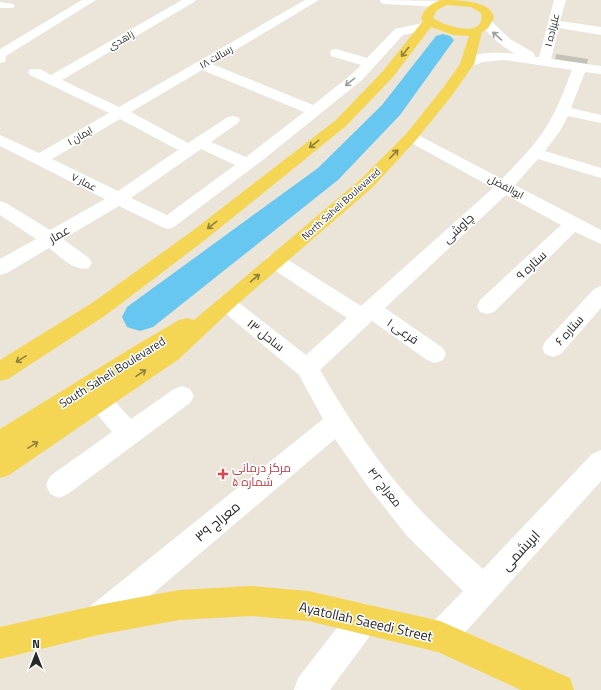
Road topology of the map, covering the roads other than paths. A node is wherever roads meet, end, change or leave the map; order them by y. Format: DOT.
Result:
graph roads {
  1 [pos="90,0"];
  2 [pos="190,0"];
  3 [pos="313,0"];
  4 [pos="383,0"];
  5 [pos="560,0"];
  6 [pos="444,2"];
  7 [pos="488,5"];
  8 [pos="426,22"];
  9 [pos="553,24"];
  10 [pos="266,28"];
  11 [pos="479,31"];
  12 [pos="601,31"];
  13 [pos="458,32"];
  14 [pos="279,33"];
  15 [pos="336,53"];
  16 [pos="0,59"];
  17 [pos="540,60"];
  18 [pos="370,63"];
  19 [pos="467,64"];
  20 [pos="202,65"];
  21 [pos="580,67"];
  22 [pos="601,70"];
  23 [pos="35,72"];
  24 [pos="52,80"];
  25 [pos="315,110"];
  26 [pos="564,110"];
  27 [pos="119,112"];
  28 [pos="601,119"];
  29 [pos="233,120"];
  30 [pos="411,138"];
  31 [pos="0,140"];
  32 [pos="194,146"];
  33 [pos="536,152"];
  34 [pos="40,158"];
  35 [pos="247,164"];
  36 [pos="601,173"];
  37 [pos="504,186"];
  38 [pos="118,199"];
  39 [pos="0,207"];
  40 [pos="574,223"];
  41 [pos="601,238"];
  42 [pos="50,239"];
  43 [pos="275,261"];
  44 [pos="82,263"];
  45 [pos="157,266"];
  46 [pos="0,268"];
  47 [pos="601,294"];
  48 [pos="226,303"];
  49 [pos="487,306"];
  50 [pos="366,313"];
  51 [pos="553,348"];
  52 [pos="0,354"];
  53 [pos="435,354"];
  54 [pos="307,368"];
  55 [pos="0,372"];
  56 [pos="182,396"];
  57 [pos="100,401"];
  58 [pos="337,422"];
  59 [pos="129,435"];
  60 [pos="0,443"];
  61 [pos="601,462"];
  62 [pos="0,466"];
  63 [pos="59,485"];
  64 [pos="483,590"];
  65 [pos="364,618"];
  66 [pos="98,620"];
  67 [pos="440,637"];
  68 [pos="0,643"];
  69 [pos="310,690"];
  70 [pos="558,690"];
  1 -- 16 [label="street"];
  2 -- 24 [label="street, زاهدی"];
  3 -- 10 [label="street, رسالت ۱۸"];
  4 -- 6 [label="street"];
  4 -- 8 [label="street"];
  5 -- 9 [label="street, علیزاده ۱"];
  6 -- 7 [label="main road"];
  6 -- 8 [label="main road"];
  7 -- 11 [label="main road"];
  8 -- 13 [label="main road"];
  8 -- 18 [label="street"];
  8 -- 45 [label="main road, one-way"];
  9 -- 12 [label="street"];
  9 -- 17 [label="street, علیزاده ۱"];
  10 -- 14 [label="street"];
  10 -- 20 [label="street, رسالت ۱۸"];
  11 -- 13 [label="street"];
  17 -- 11 [label="street, one-way"];
  11 -- 17 [label="street"];
  11 -- 19 [label="main road, North Saheli Boulevared"];
  15 -- 18 [label="street"];
  17 -- 19 [label="street"];
  17 -- 21 [label="street"];
  18 -- 25 [label="street, one-way"];
  19 -- 30 [label="main road, North Saheli Boulevared"];
  20 -- 25 [label="street"];
  20 -- 27 [label="street, رسالت ۱۸"];
  21 -- 22 [label="street"];
  21 -- 26 [label="street, چاوشی"];
  23 -- 24 [label="street"];
  24 -- 27 [label="street"];
  25 -- 35 [label="street"];
  26 -- 28 [label="street"];
  26 -- 33 [label="street, چاوشی"];
  27 -- 32 [label="street"];
  27 -- 34 [label="street, ایمان ۱"];
  29 -- 32 [label="street, عمار"];
  30 -- 37 [label="street, ابوالفضل"];
  43 -- 30 [label="main road, North Saheli Boulevared, one-way"];
  31 -- 34 [label="street, عمار ۷"];
  32 -- 35 [label="street"];
  32 -- 38 [label="street, عمار"];
  33 -- 36 [label="street"];
  33 -- 37 [label="street, چاوشی"];
  34 -- 38 [label="street, عمار ۷"];
  35 -- 38 [label="street, عمار ۷"];
  37 -- 40 [label="street, ابوالفضل"];
  37 -- 50 [label="street, چاوشی"];
  38 -- 42 [label="street, عمار"];
  39 -- 42 [label="street"];
  40 -- 41 [label="street, ابوالفضل"];
  40 -- 49 [label="street, ستاره ۹"];
  42 -- 44 [label="street"];
  42 -- 46 [label="street, عمار"];
  48 -- 43 [label="main road, North Saheli Boulevared, one-way"];
  43 -- 50 [label="street, فرعی ۱"];
  45 -- 52 [label="main road"];
  45 -- 55 [label="main road, one-way"];
  47 -- 51 [label="street, ستاره ۶"];
  48 -- 54 [label="street, ساحل ۱۳"];
  57 -- 48 [label="main road, one-way"];
  48 -- 60 [label="main road, South Saheli Boulevared"];
  50 -- 53 [label="street, فرعی ۱"];
  50 -- 54 [label="street, چاوشی"];
  54 -- 58 [label="street, معراج ۴۲"];
  56 -- 59 [label="street"];
  57 -- 59 [label="street"];
  62 -- 57 [label="main road, one-way"];
  58 -- 64 [label="street, معراج ۴۲"];
  58 -- 66 [label="street, معراج ۳۹"];
  59 -- 63 [label="street"];
  61 -- 64 [label="street, ابریشمی"];
  64 -- 67 [label="street, ابریشمی"];
  65 -- 66 [label="main road, Ayatollah Saeedi Street"];
  65 -- 67 [label="main road, Ayatollah Saeedi Street"];
  65 -- 69 [label="street"];
  66 -- 68 [label="main road, Ayatollah Saeedi Street"];
  67 -- 70 [label="main road, Ayatollah Saeedi Street"];
}
